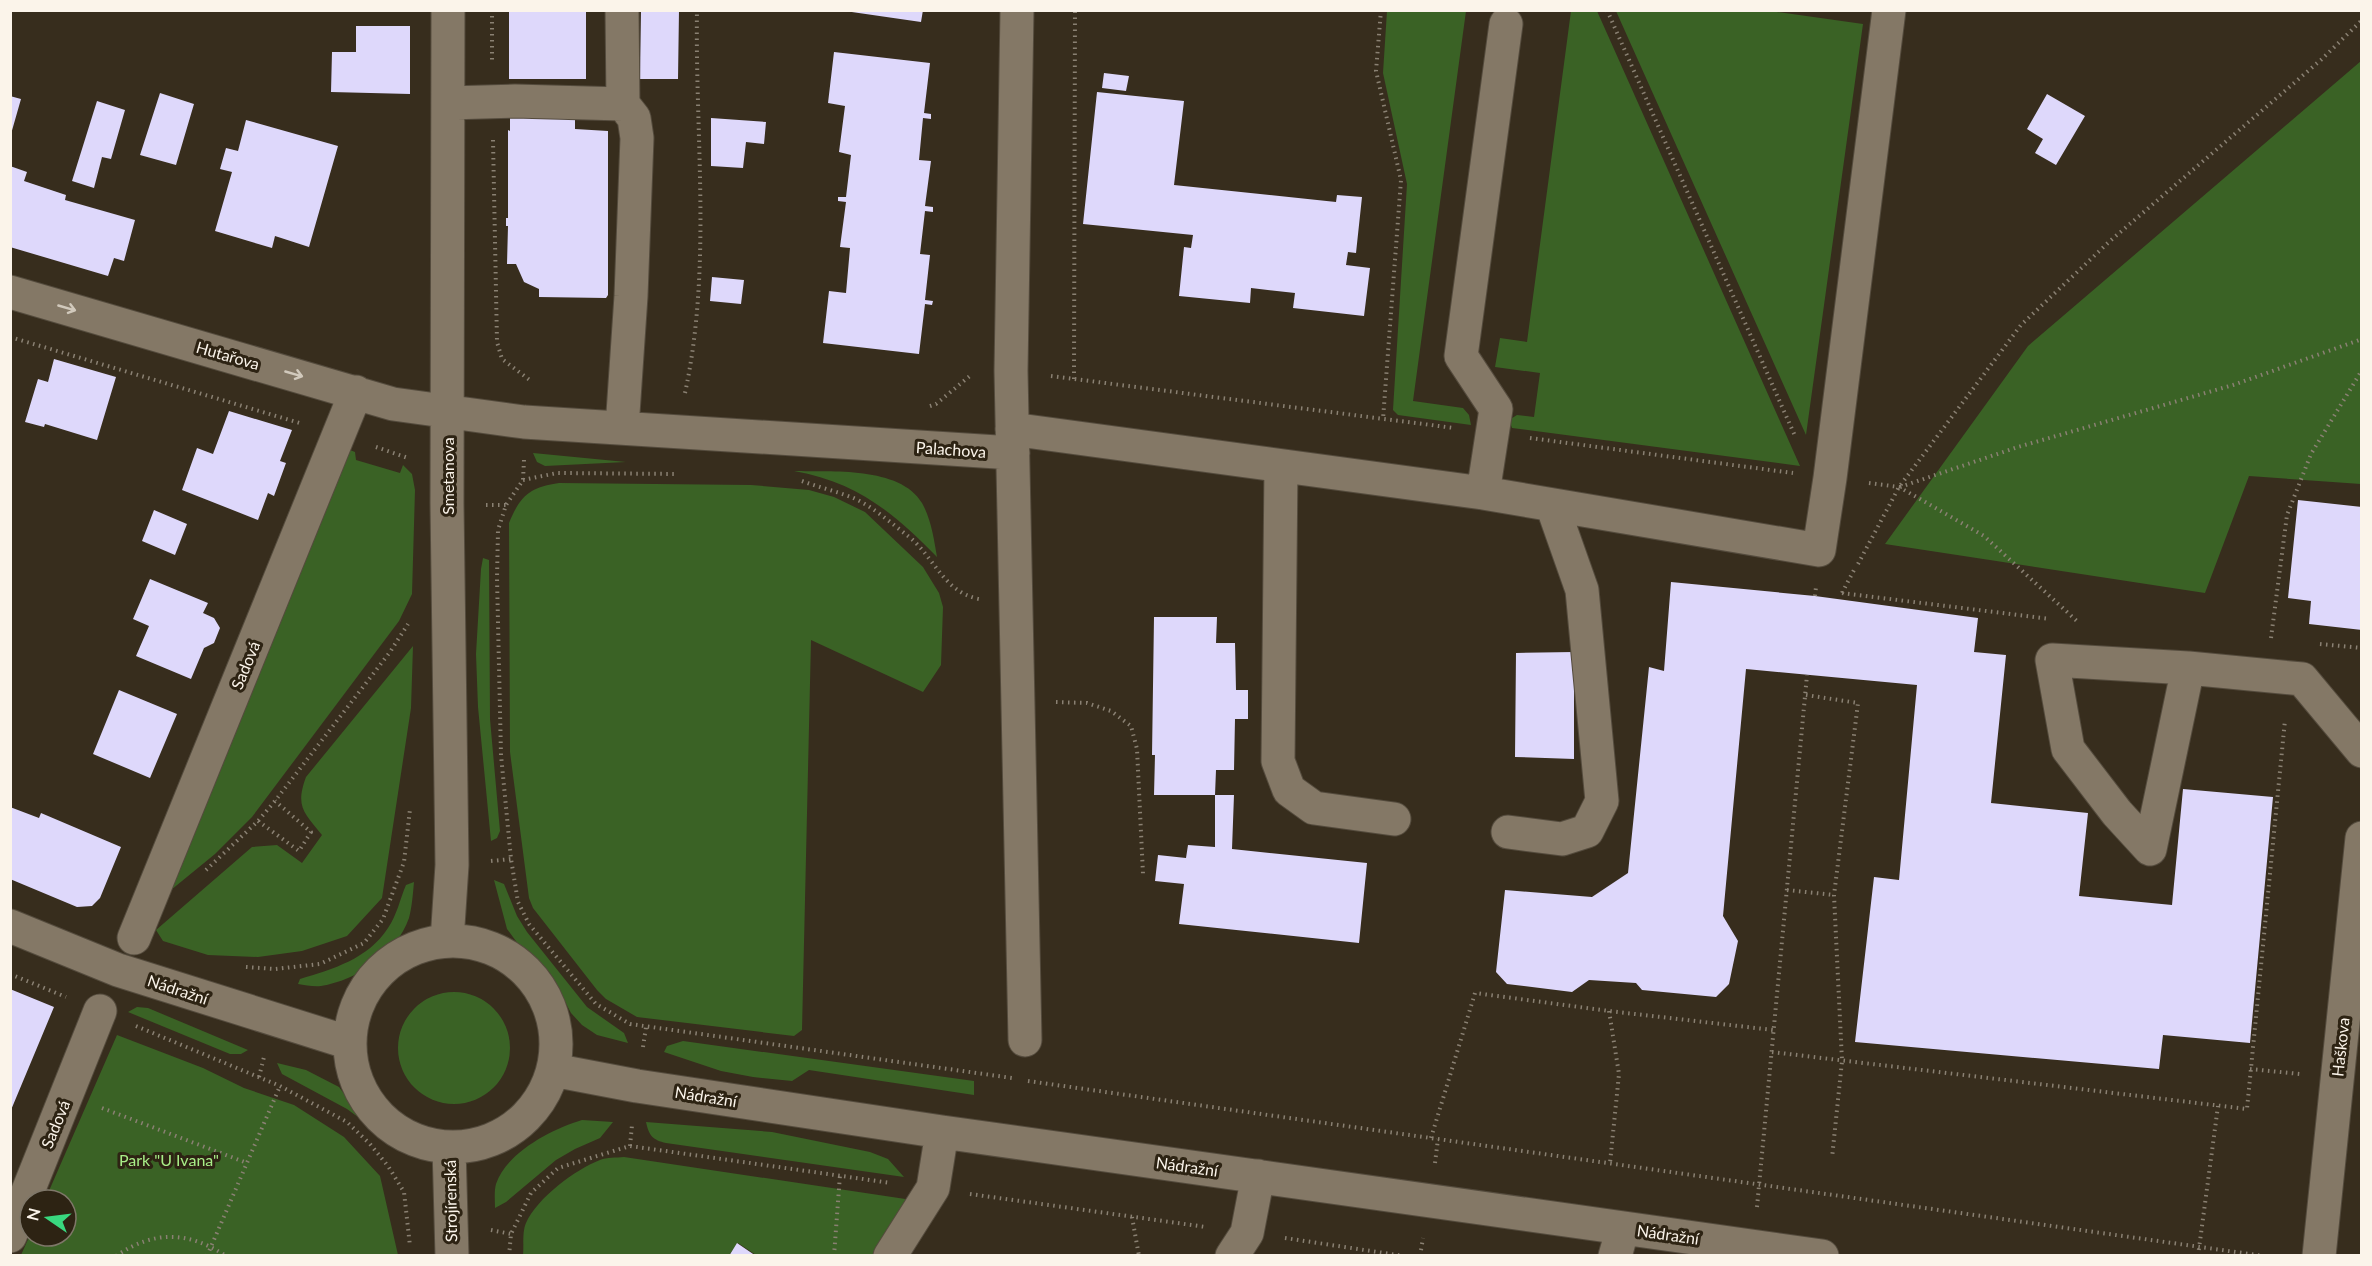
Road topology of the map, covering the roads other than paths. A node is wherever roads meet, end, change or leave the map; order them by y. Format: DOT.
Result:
graph roads {
  1 [pos="448,10"];
  2 [pos="622,10"];
  3 [pos="1017,10"];
  4 [pos="1889,10"];
  5 [pos="1506,24"];
  6 [pos="448,103"];
  7 [pos="623,104"];
  8 [pos="10,292"];
  9 [pos="356,392"];
  10 [pos="448,412"];
  11 [pos="622,428"];
  12 [pos="1013,441"];
  13 [pos="1281,466"];
  14 [pos="1483,493"];
  15 [pos="1552,505"];
  16 [pos="2188,668"];
  17 [pos="2361,751"];
  18 [pos="1394,819"];
  19 [pos="1508,832"];
  20 [pos="2361,838"];
  21 [pos="10,926"];
  22 [pos="134,938"];
  23 [pos="447,941"];
  24 [pos="100,1011"];
  25 [pos="1025,1040"];
  26 [pos="350,1043"];
  27 [pos="553,1070"];
  28 [pos="942,1132"];
  29 [pos="449,1147"];
  30 [pos="1258,1176"];
  31 [pos="10,1236"];
  32 [pos="1619,1242"];
  33 [pos="1240,1244"];
  34 [pos="452,1256"];
  35 [pos="890,1256"];
  36 [pos="1822,1256"];
  37 [pos="2319,1256"];
  1 -- 6 [label="street, Smetanova"];
  2 -- 7 [label="street"];
  3 -- 12 [label="street"];
  4 -- 15 [label="street, Palachova"];
  5 -- 14 [label="street"];
  6 -- 7 [label="street"];
  6 -- 10 [label="street, Smetanova"];
  7 -- 11 [label="street"];
  8 -- 9 [label="street, Hutařova, one-way"];
  9 -- 10 [label="street, Hutařova"];
  9 -- 22 [label="street, Sadová"];
  10 -- 11 [label="street, Palachova"];
  10 -- 23 [label="street, Smetanova"];
  11 -- 12 [label="street, Palachova"];
  12 -- 13 [label="street, Palachova"];
  12 -- 25 [label="street"];
  13 -- 14 [label="street, Palachova"];
  13 -- 18 [label="street"];
  14 -- 15 [label="street, Palachova"];
  15 -- 19 [label="street"];
  16 -- 16 [label="street"];
  16 -- 17 [label="street"];
  20 -- 37 [label="street, Haškova"];
  21 -- 26 [label="street, Nádražní"];
  23 -- 26 [label="street"];
  23 -- 27 [label="street"];
  24 -- 31 [label="street, Sadová"];
  26 -- 29 [label="street"];
  27 -- 28 [label="street, Nádražní"];
  27 -- 29 [label="street"];
  28 -- 30 [label="street, Nádražní"];
  28 -- 35 [label="street"];
  29 -- 34 [label="street, Strojírenská"];
  30 -- 32 [label="street, Nádražní"];
  30 -- 33 [label="street"];
  32 -- 36 [label="street, Nádražní"];
}
